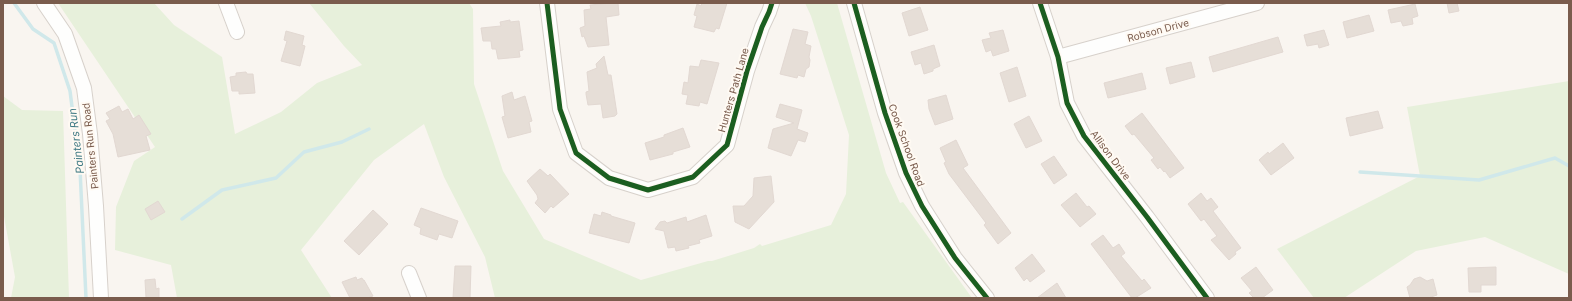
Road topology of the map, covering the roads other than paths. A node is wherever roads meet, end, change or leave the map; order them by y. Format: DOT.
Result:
graph roads {
  1 [pos="44,3"];
  2 [pos="226,3"];
  3 [pos="547,3"];
  4 [pos="772,3"];
  5 [pos="854,3"];
  6 [pos="1040,3"];
  7 [pos="1257,3"];
  8 [pos="237,32"];
  9 [pos="1058,57"];
  10 [pos="409,273"];
  11 [pos="101,298"];
  12 [pos="418,298"];
  13 [pos="987,298"];
  14 [pos="1207,298"];
  1 -- 11 [label="street, Painters Run Road"];
  2 -- 8 [label="street"];
  3 -- 4 [label="street, Hunters Path Lane"];
  5 -- 13 [label="street, Cook School Road"];
  6 -- 9 [label="street, Allison Drive"];
  7 -- 9 [label="street, Robson Drive"];
  9 -- 14 [label="street, Allison Drive"];
  10 -- 12 [label="street"];
}
